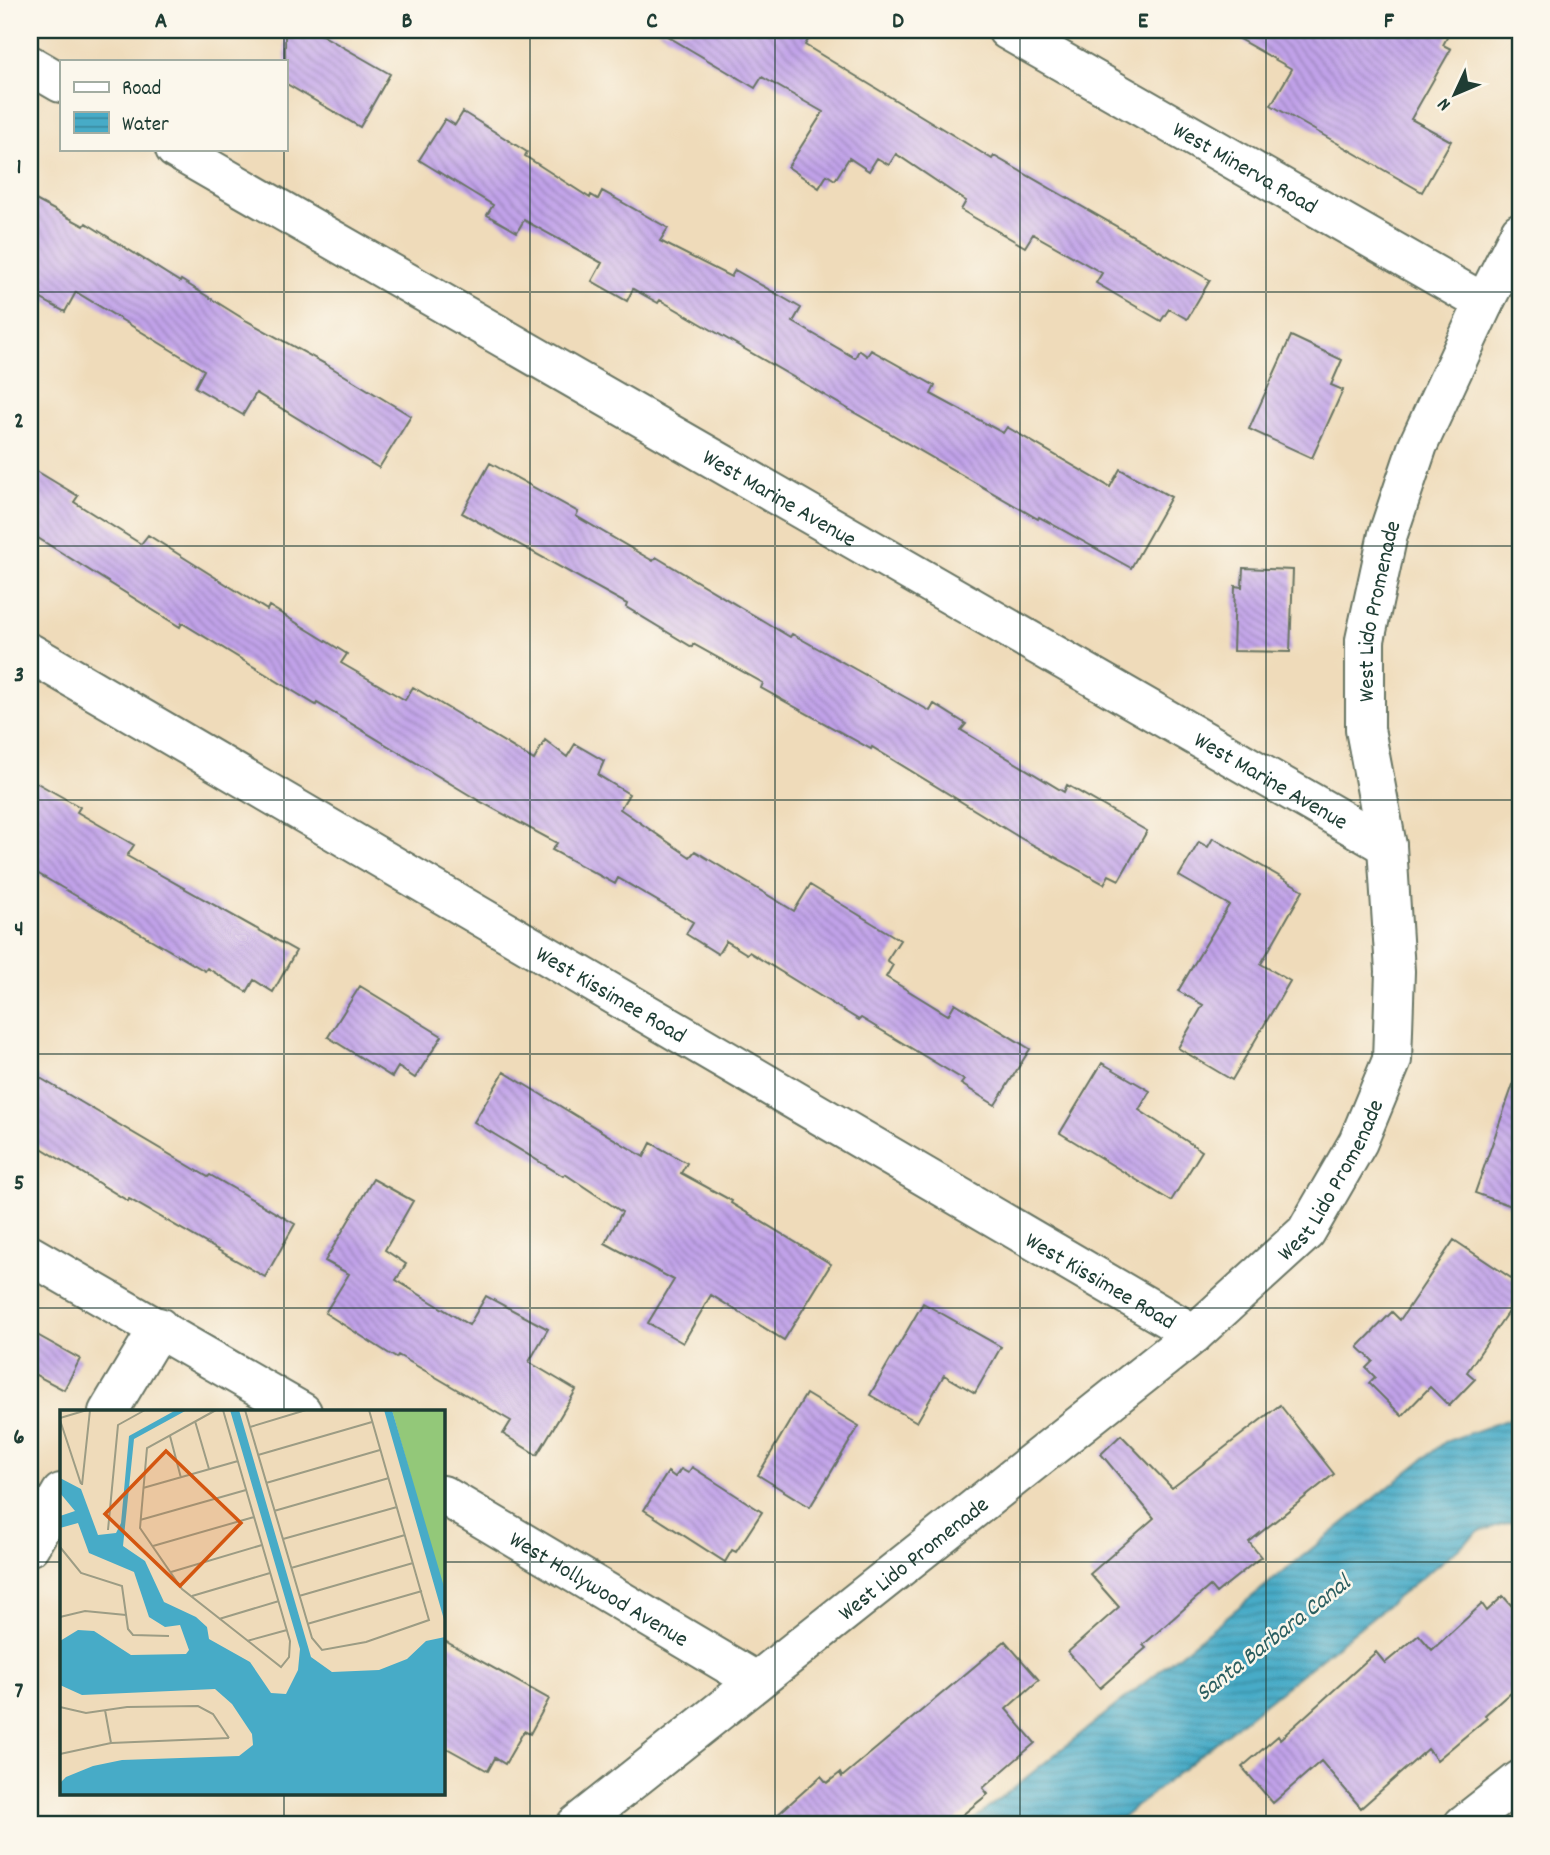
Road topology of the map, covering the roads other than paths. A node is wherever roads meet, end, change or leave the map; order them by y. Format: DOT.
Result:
graph roads {
  1 [pos="1006,30"];
  2 [pos="30,65"];
  3 [pos="60,82"];
  4 [pos="177,150"];
  5 [pos="1520,232"];
  6 [pos="1484,303"];
  7 [pos="30,653"];
  8 [pos="1387,846"];
  9 [pos="30,1255"];
  10 [pos="159,1327"];
  11 [pos="1194,1334"];
  12 [pos="109,1410"];
  13 [pos="299,1410"];
  14 [pos="60,1495"];
  15 [pos="444,1496"];
  16 [pos="30,1546"];
  17 [pos="756,1681"];
  18 [pos="1520,1780"];
  19 [pos="576,1825"];
  20 [pos="1463,1825"];
  1 -- 6 [label="street, West Minerva Road"];
  2 -- 3 [label="street"];
  4 -- 8 [label="street, West Marine Avenue"];
  5 -- 6 [label="street, West Lido Promenade"];
  6 -- 8 [label="street, West Lido Promenade"];
  7 -- 11 [label="street, West Kissimee Road"];
  8 -- 11 [label="street, West Lido Promenade"];
  9 -- 10 [label="street"];
  10 -- 12 [label="street"];
  10 -- 13 [label="street"];
  11 -- 17 [label="street, West Lido Promenade"];
  14 -- 16 [label="street"];
  15 -- 17 [label="street, West Hollywood Avenue"];
  17 -- 19 [label="street, West Lido Promenade"];
  18 -- 20 [label="street"];
}
